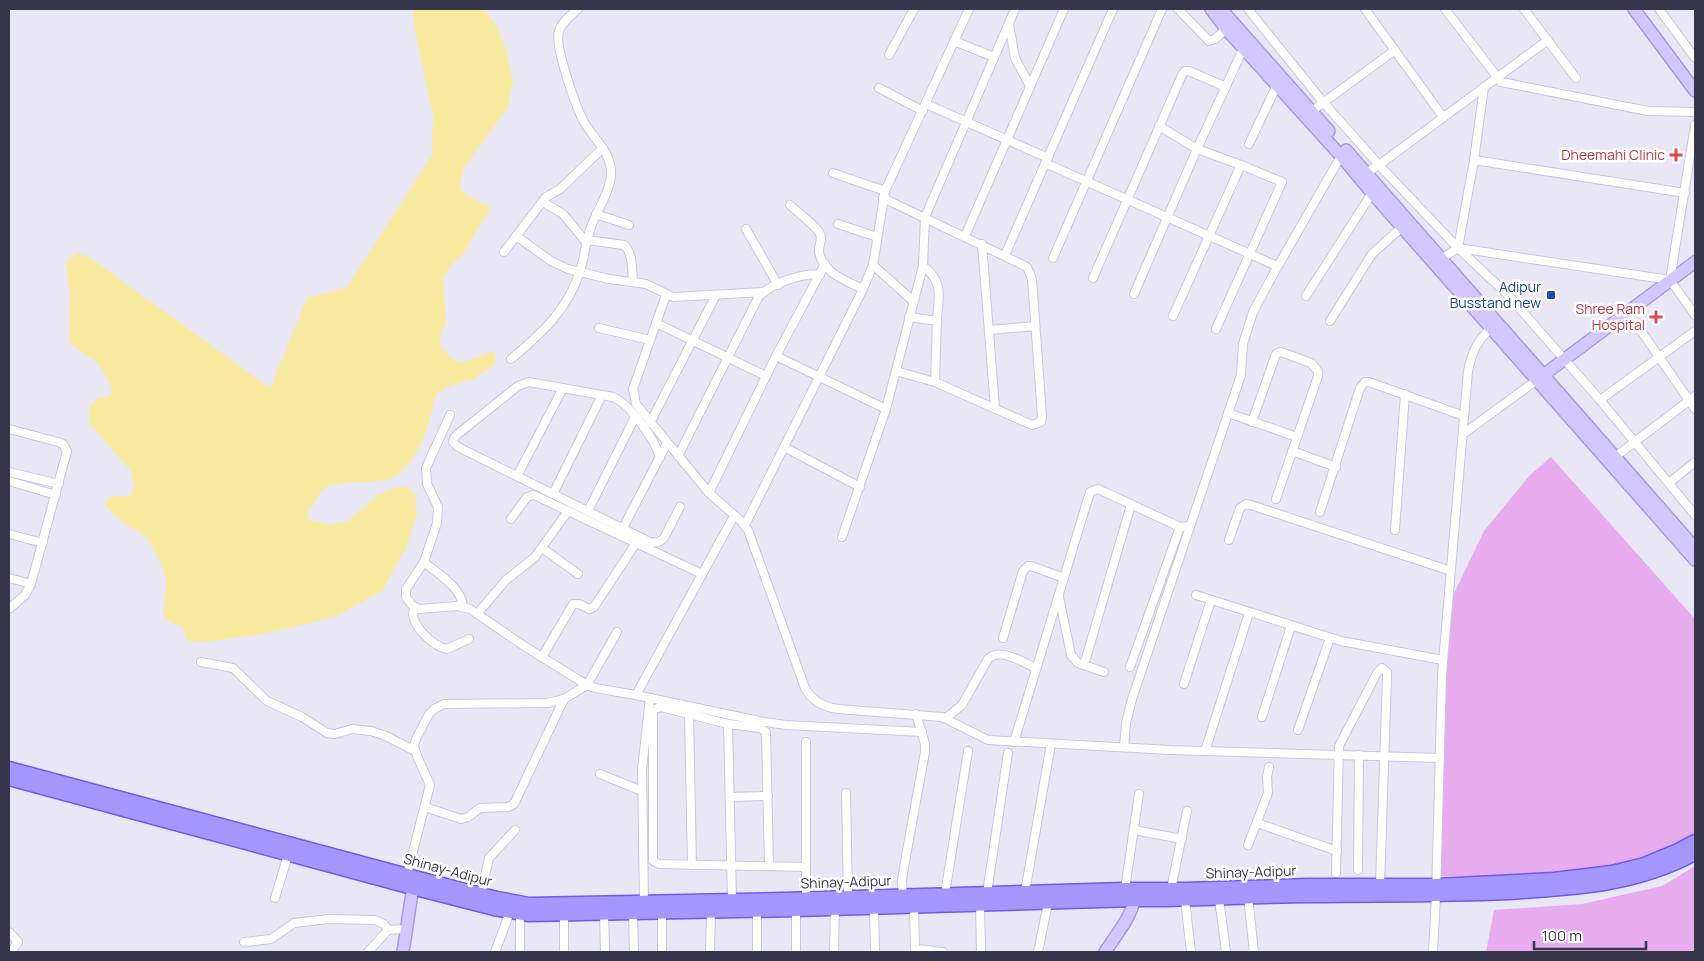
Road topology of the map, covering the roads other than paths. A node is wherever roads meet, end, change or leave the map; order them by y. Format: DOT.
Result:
graph roads {
  1 [pos="578,9"];
  2 [pos="914,9"];
  3 [pos="969,9"];
  4 [pos="1015,9"];
  5 [pos="1064,9"];
  6 [pos="1113,9"];
  7 [pos="1162,9"];
  8 [pos="1178,9"];
  9 [pos="1212,9"];
  10 [pos="1221,9"];
  11 [pos="1248,9"];
  12 [pos="1365,9"];
  13 [pos="1445,9"];
  14 [pos="1524,9"];
  15 [pos="1634,9"];
  16 [pos="1659,9"];
  17 [pos="1009,24"];
  18 [pos="1226,29"];
  19 [pos="1548,40"];
  20 [pos="954,41"];
  21 [pos="1244,47"];
  22 [pos="1395,50"];
  23 [pos="889,55"];
  24 [pos="994,57"];
  25 [pos="1695,58"];
  26 [pos="1576,78"];
  27 [pos="1493,82"];
  28 [pos="1277,84"];
  29 [pos="1030,86"];
  30 [pos="1226,87"];
  31 [pos="879,88"];
  32 [pos="1695,91"];
  33 [pos="1324,102"];
  34 [pos="924,107"];
  35 [pos="1312,111"];
  36 [pos="1695,112"];
  37 [pos="1443,117"];
  38 [pos="966,122"];
  39 [pos="1695,125"];
  40 [pos="1160,126"];
  41 [pos="1007,140"];
  42 [pos="1249,144"];
  43 [pos="603,148"];
  44 [pos="1197,149"];
  45 [pos="1341,156"];
  46 [pos="1046,160"];
  47 [pos="1474,160"];
  48 [pos="1242,165"];
  49 [pos="1379,165"];
  50 [pos="833,173"];
  51 [pos="1366,173"];
  52 [pos="1086,182"];
  53 [pos="1372,193"];
  54 [pos="1685,193"];
  55 [pos="884,195"];
  56 [pos="1127,200"];
  57 [pos="543,202"];
  58 [pos="790,205"];
  59 [pos="596,214"];
  60 [pos="925,217"];
  61 [pos="1168,218"];
  62 [pos="838,224"];
  63 [pos="629,225"];
  64 [pos="1402,228"];
  65 [pos="746,229"];
  66 [pos="516,236"];
  67 [pos="965,236"];
  68 [pos="1209,236"];
  69 [pos="877,238"];
  70 [pos="586,241"];
  71 [pos="982,244"];
  72 [pos="1458,248"];
  73 [pos="504,252"];
  74 [pos="1250,254"];
  75 [pos="1005,255"];
  76 [pos="1053,258"];
  77 [pos="1441,259"];
  78 [pos="1695,262"];
  79 [pos="825,264"];
  80 [pos="873,265"];
  81 [pos="923,266"];
  82 [pos="1277,266"];
  83 [pos="580,272"];
  84 [pos="820,274"];
  85 [pos="1093,278"];
  86 [pos="1670,280"];
  87 [pos="633,282"];
  88 [pos="778,285"];
  89 [pos="863,289"];
  90 [pos="764,292"];
  91 [pos="1134,294"];
  92 [pos="666,295"];
  93 [pos="716,295"];
  94 [pos="1306,296"];
  95 [pos="913,302"];
  96 [pos="1628,312"];
  97 [pos="1173,316"];
  98 [pos="1695,316"];
  99 [pos="910,317"];
  100 [pos="937,321"];
  101 [pos="1330,321"];
  102 [pos="656,323"];
  103 [pos="1035,326"];
  104 [pos="599,328"];
  105 [pos="1491,328"];
  106 [pos="1216,329"];
  107 [pos="988,330"];
  108 [pos="1695,331"];
  109 [pos="650,340"];
  110 [pos="692,340"];
  111 [pos="776,356"];
  112 [pos="1659,357"];
  113 [pos="728,358"];
  114 [pos="511,359"];
  115 [pos="1564,360"];
  116 [pos="896,371"];
  117 [pos="766,376"];
  118 [pos="820,377"];
  119 [pos="1540,378"];
  120 [pos="935,382"];
  121 [pos="563,388"];
  122 [pos="1404,394"];
  123 [pos="602,395"];
  124 [pos="1692,398"];
  125 [pos="1600,400"];
  126 [pos="995,408"];
  127 [pos="1695,409"];
  128 [pos="886,410"];
  129 [pos="1228,413"];
  130 [pos="450,415"];
  131 [pos="1464,416"];
  132 [pos="635,417"];
  133 [pos="1252,422"];
  134 [pos="650,423"];
  135 [pos="9,429"];
  136 [pos="1462,434"];
  137 [pos="1297,437"];
  138 [pos="1633,442"];
  139 [pos="667,443"];
  140 [pos="784,447"];
  141 [pos="1292,451"];
  142 [pos="678,456"];
  143 [pos="1615,457"];
  144 [pos="660,458"];
  145 [pos="1695,462"];
  146 [pos="1336,467"];
  147 [pos="9,472"];
  148 [pos="517,476"];
  149 [pos="9,482"];
  150 [pos="1669,483"];
  151 [pos="59,484"];
  152 [pos="860,487"];
  153 [pos="709,493"];
  154 [pos="553,494"];
  155 [pos="56,495"];
  156 [pos="1276,499"];
  157 [pos="1132,504"];
  158 [pos="680,507"];
  159 [pos="568,511"];
  160 [pos="588,511"];
  161 [pos="1320,512"];
  162 [pos="1695,515"];
  163 [pos="734,516"];
  164 [pos="511,519"];
  165 [pos="745,525"];
  166 [pos="1190,526"];
  167 [pos="1180,527"];
  168 [pos="623,528"];
  169 [pos="1395,530"];
  170 [pos="9,534"];
  171 [pos="842,537"];
  172 [pos="1229,540"];
  173 [pos="1690,542"];
  174 [pos="42,543"];
  175 [pos="636,543"];
  176 [pos="542,548"];
  177 [pos="1695,560"];
  178 [pos="424,562"];
  179 [pos="1451,571"];
  180 [pos="578,574"];
  181 [pos="702,574"];
  182 [pos="9,578"];
  183 [pos="1064,578"];
  184 [pos="31,584"];
  185 [pos="1058,594"];
  186 [pos="1196,595"];
  187 [pos="1211,600"];
  188 [pos="463,606"];
  189 [pos="415,608"];
  190 [pos="9,609"];
  191 [pos="1249,613"];
  192 [pos="478,614"];
  193 [pos="1291,626"];
  194 [pos="617,632"];
  195 [pos="1003,638"];
  196 [pos="1330,638"];
  197 [pos="469,639"];
  198 [pos="542,657"];
  199 [pos="1443,660"];
  200 [pos="201,662"];
  201 [pos="1084,665"];
  202 [pos="1130,667"];
  203 [pos="1036,668"];
  204 [pos="1104,672"];
  205 [pos="1184,684"];
  206 [pos="588,685"];
  207 [pos="636,695"];
  208 [pos="650,698"];
  209 [pos="564,699"];
  210 [pos="689,714"];
  211 [pos="916,714"];
  212 [pos="1262,717"];
  213 [pos="946,718"];
  214 [pos="728,724"];
  215 [pos="1298,730"];
  216 [pos="922,732"];
  217 [pos="806,742"];
  218 [pos="1014,742"];
  219 [pos="1051,744"];
  220 [pos="1124,747"];
  221 [pos="415,751"];
  222 [pos="968,751"];
  223 [pos="1205,751"];
  224 [pos="1008,753"];
  225 [pos="1338,754"];
  226 [pos="1359,755"];
  227 [pos="1384,756"];
  228 [pos="1440,758"];
  229 [pos="1269,767"];
  230 [pos="12,774"];
  231 [pos="600,774"];
  232 [pos="642,791"];
  233 [pos="846,793"];
  234 [pos="1139,794"];
  235 [pos="768,796"];
  236 [pos="730,797"];
  237 [pos="425,807"];
  238 [pos="1187,811"];
  239 [pos="1256,823"];
  240 [pos="515,830"];
  241 [pos="1134,830"];
  242 [pos="227,832"];
  243 [pos="1182,839"];
  244 [pos="1695,841"];
  245 [pos="1248,845"];
  246 [pos="1337,851"];
  247 [pos="1695,854"];
  248 [pos="288,855"];
  249 [pos="692,865"];
  250 [pos="731,866"];
  251 [pos="769,866"];
  252 [pos="806,867"];
  253 [pos="1358,870"];
  254 [pos="1336,873"];
  255 [pos="411,880"];
  256 [pos="1380,885"];
  257 [pos="1172,889"];
  258 [pos="1436,891"];
  259 [pos="1025,892"];
  260 [pos="1132,893"];
  261 [pos="481,894"];
  262 [pos="944,894"];
  263 [pos="848,896"];
  264 [pos="275,898"];
  265 [pos="806,898"];
  266 [pos="1248,898"];
  267 [pos="984,899"];
  268 [pos="1219,899"];
  269 [pos="732,900"];
  270 [pos="1185,900"];
  271 [pos="644,901"];
  272 [pos="907,902"];
  273 [pos="1048,903"];
  274 [pos="874,907"];
  275 [pos="834,908"];
  276 [pos="757,910"];
  277 [pos="796,910"];
  278 [pos="711,911"];
  279 [pos="662,912"];
  280 [pos="515,913"];
  281 [pos="604,913"];
  282 [pos="633,913"];
  283 [pos="564,914"];
  284 [pos="406,928"];
  285 [pos="388,930"];
  286 [pos="9,932"];
  287 [pos="244,942"];
  288 [pos="915,951"];
  289 [pos="1432,951"];
  290 [pos="11,952"];
  291 [pos="368,952"];
  292 [pos="403,952"];
  293 [pos="494,952"];
  294 [pos="520,952"];
  295 [pos="564,952"];
  296 [pos="605,952"];
  297 [pos="634,952"];
  298 [pos="662,952"];
  299 [pos="710,952"];
  300 [pos="757,952"];
  301 [pos="796,952"];
  302 [pos="834,952"];
  303 [pos="874,952"];
  304 [pos="943,952"];
  305 [pos="981,952"];
  306 [pos="1038,952"];
  307 [pos="1105,952"];
  308 [pos="1192,952"];
  309 [pos="1226,952"];
  310 [pos="1254,952"];
  1 -- 43 [label="street"];
  2 -- 23 [label="street"];
  3 -- 20 [label="street"];
  4 -- 17 [label="street"];
  5 -- 29 [label="street"];
  6 -- 46 [label="street"];
  7 -- 52 [label="street"];
  8 -- 18 [label="street"];
  9 -- 18 [label="main road"];
  10 -- 35 [label="main road"];
  11 -- 33 [label="street"];
  12 -- 22 [label="street"];
  13 -- 27 [label="street"];
  14 -- 19 [label="street"];
  15 -- 32 [label="main road"];
  16 -- 25 [label="street"];
  17 -- 24 [label="street"];
  17 -- 29 [label="street"];
  18 -- 21 [label="main road"];
  19 -- 26 [label="street"];
  19 -- 27 [label="street"];
  20 -- 24 [label="street"];
  20 -- 34 [label="street"];
  21 -- 28 [label="main road"];
  21 -- 30 [label="street"];
  22 -- 33 [label="street"];
  22 -- 37 [label="street"];
  24 -- 38 [label="street"];
  27 -- 36 [label="street"];
  27 -- 37 [label="street"];
  27 -- 47 [label="street"];
  28 -- 42 [label="street"];
  28 -- 45 [label="main road"];
  29 -- 41 [label="street"];
  30 -- 40 [label="street"];
  30 -- 44 [label="street"];
  31 -- 34 [label="street"];
  33 -- 35 [label="street"];
  33 -- 49 [label="street"];
  34 -- 38 [label="street"];
  34 -- 55 [label="street"];
  35 -- 51 [label="main road"];
  37 -- 49 [label="street"];
  38 -- 41 [label="street"];
  38 -- 60 [label="street"];
  39 -- 54 [label="street"];
  40 -- 44 [label="street"];
  40 -- 56 [label="street"];
  41 -- 46 [label="street"];
  41 -- 67 [label="street"];
  43 -- 57 [label="street"];
  43 -- 59 [label="street"];
  44 -- 48 [label="street"];
  44 -- 61 [label="street"];
  45 -- 53 [label="main road"];
  45 -- 82 [label="street"];
  46 -- 52 [label="street"];
  46 -- 75 [label="street"];
  47 -- 54 [label="street"];
  47 -- 72 [label="street"];
  48 -- 68 [label="street"];
  48 -- 74 [label="street"];
  49 -- 51 [label="street"];
  49 -- 72 [label="street"];
  50 -- 55 [label="street"];
  51 -- 77 [label="main road"];
  52 -- 56 [label="street"];
  52 -- 76 [label="street"];
  53 -- 64 [label="main road"];
  53 -- 94 [label="street"];
  54 -- 86 [label="street"];
  55 -- 60 [label="street"];
  55 -- 69 [label="street"];
  56 -- 61 [label="street"];
  56 -- 85 [label="street"];
  57 -- 66 [label="street"];
  57 -- 70 [label="street"];
  58 -- 79 [label="street"];
  59 -- 63 [label="street"];
  59 -- 70 [label="street"];
  60 -- 67 [label="street"];
  60 -- 81 [label="street"];
  61 -- 68 [label="street"];
  61 -- 91 [label="street"];
  62 -- 69 [label="street"];
  64 -- 101 [label="street"];
  64 -- 105 [label="main road"];
  65 -- 88 [label="street"];
  66 -- 73 [label="street"];
  66 -- 83 [label="street"];
  67 -- 71 [label="street"];
  68 -- 74 [label="street"];
  68 -- 97 [label="street"];
  69 -- 80 [label="street"];
  70 -- 83 [label="street"];
  70 -- 87 [label="street"];
  71 -- 75 [label="street"];
  71 -- 107 [label="street"];
  72 -- 77 [label="street"];
  72 -- 86 [label="street"];
  72 -- 115 [label="street"];
  74 -- 82 [label="street"];
  74 -- 106 [label="street"];
  75 -- 103 [label="street"];
  77 -- 119 [label="main road"];
  78 -- 86 [label="main road"];
  79 -- 84 [label="street"];
  79 -- 89 [label="street"];
  80 -- 89 [label="street"];
  80 -- 95 [label="street"];
  81 -- 95 [label="street"];
  81 -- 100 [label="street"];
  82 -- 129 [label="street"];
  83 -- 87 [label="street"];
  83 -- 114 [label="street"];
  84 -- 88 [label="street"];
  84 -- 111 [label="street"];
  86 -- 96 [label="main road"];
  86 -- 98 [label="street"];
  87 -- 92 [label="street"];
  88 -- 90 [label="street"];
  89 -- 118 [label="street"];
  90 -- 93 [label="street"];
  90 -- 113 [label="street"];
  92 -- 93 [label="street"];
  92 -- 102 [label="street"];
  93 -- 110 [label="street"];
  95 -- 99 [label="street"];
  96 -- 112 [label="street"];
  96 -- 115 [label="main road"];
  99 -- 100 [label="street"];
  99 -- 116 [label="street"];
  100 -- 120 [label="street"];
  102 -- 109 [label="street"];
  102 -- 110 [label="street"];
  103 -- 107 [label="street"];
  103 -- 126 [label="street"];
  104 -- 109 [label="street"];
  105 -- 119 [label="main road"];
  105 -- 131 [label="street"];
  107 -- 126 [label="street"];
  108 -- 112 [label="street"];
  109 -- 134 [label="street"];
  110 -- 113 [label="street"];
  110 -- 134 [label="street"];
  111 -- 117 [label="street"];
  111 -- 118 [label="street"];
  112 -- 124 [label="street"];
  112 -- 125 [label="street"];
  113 -- 117 [label="street"];
  113 -- 142 [label="street"];
  115 -- 119 [label="main road"];
  115 -- 125 [label="street"];
  116 -- 120 [label="street"];
  116 -- 128 [label="street"];
  117 -- 153 [label="street"];
  118 -- 128 [label="street"];
  118 -- 140 [label="street"];
  119 -- 136 [label="street"];
  119 -- 143 [label="main road"];
  119 -- 173 [label="main road"];
  120 -- 126 [label="street"];
  121 -- 123 [label="street"];
  121 -- 148 [label="street"];
  121 -- 148 [label="street"];
  122 -- 131 [label="street"];
  122 -- 146 [label="street"];
  122 -- 169 [label="street"];
  123 -- 132 [label="street"];
  123 -- 154 [label="street"];
  124 -- 127 [label="street"];
  124 -- 138 [label="street"];
  125 -- 138 [label="street"];
  128 -- 152 [label="street"];
  129 -- 133 [label="street"];
  129 -- 166 [label="street"];
  130 -- 178 [label="street"];
  131 -- 136 [label="street"];
  132 -- 144 [label="street"];
  132 -- 160 [label="street"];
  133 -- 137 [label="street"];
  133 -- 137 [label="street"];
  134 -- 139 [label="street"];
  135 -- 151 [label="street"];
  136 -- 179 [label="street"];
  137 -- 141 [label="street"];
  138 -- 143 [label="street"];
  138 -- 150 [label="street"];
  139 -- 142 [label="street"];
  139 -- 144 [label="street"];
  140 -- 152 [label="street"];
  140 -- 165 [label="street"];
  141 -- 146 [label="street"];
  141 -- 156 [label="street"];
  142 -- 153 [label="street"];
  143 -- 173 [label="main road"];
  144 -- 168 [label="street"];
  145 -- 150 [label="street"];
  146 -- 161 [label="street"];
  147 -- 151 [label="street"];
  148 -- 154 [label="street"];
  149 -- 155 [label="street"];
  150 -- 162 [label="street"];
  151 -- 155 [label="street"];
  152 -- 171 [label="street"];
  153 -- 163 [label="street"];
  154 -- 160 [label="street"];
  155 -- 174 [label="street"];
  157 -- 167 [label="street"];
  157 -- 183 [label="street"];
  157 -- 201 [label="street"];
  158 -- 168 [label="street"];
  159 -- 164 [label="street"];
  159 -- 175 [label="street"];
  159 -- 176 [label="street"];
  160 -- 168 [label="street"];
  163 -- 165 [label="street"];
  163 -- 181 [label="street"];
  165 -- 211 [label="street"];
  166 -- 167 [label="street"];
  166 -- 220 [label="street"];
  167 -- 202 [label="street"];
  170 -- 174 [label="street"];
  172 -- 179 [label="street"];
  173 -- 177 [label="main road"];
  174 -- 184 [label="street"];
  175 -- 181 [label="street"];
  175 -- 198 [label="street"];
  176 -- 180 [label="street"];
  176 -- 192 [label="street"];
  178 -- 188 [label="street"];
  178 -- 189 [label="street"];
  179 -- 199 [label="street"];
  181 -- 207 [label="street"];
  182 -- 184 [label="street"];
  183 -- 185 [label="street"];
  183 -- 195 [label="street"];
  184 -- 190 [label="street"];
  185 -- 201 [label="street"];
  185 -- 203 [label="street"];
  186 -- 187 [label="street"];
  187 -- 191 [label="street"];
  187 -- 205 [label="street"];
  188 -- 189 [label="street"];
  188 -- 192 [label="street"];
  189 -- 197 [label="street"];
  191 -- 193 [label="street"];
  191 -- 223 [label="street"];
  192 -- 198 [label="street"];
  193 -- 196 [label="street"];
  193 -- 212 [label="street"];
  194 -- 206 [label="street"];
  196 -- 199 [label="street"];
  196 -- 215 [label="street"];
  198 -- 206 [label="street"];
  199 -- 228 [label="street"];
  200 -- 221 [label="street"];
  201 -- 204 [label="street"];
  203 -- 213 [label="street"];
  203 -- 218 [label="street"];
  206 -- 207 [label="street"];
  206 -- 209 [label="street"];
  207 -- 208 [label="street"];
  208 -- 216 [label="street"];
  208 -- 232 [label="street"];
  209 -- 221 [label="street"];
  209 -- 237 [label="street"];
  210 -- 214 [label="street"];
  210 -- 249 [label="street"];
  210 -- 249 [label="street"];
  211 -- 213 [label="street"];
  211 -- 216 [label="street"];
  213 -- 218 [label="street"];
  214 -- 235 [label="street"];
  214 -- 236 [label="street"];
  216 -- 272 [label="street"];
  217 -- 252 [label="street"];
  218 -- 219 [label="street"];
  219 -- 220 [label="street"];
  219 -- 259 [label="street"];
  220 -- 223 [label="street"];
  221 -- 237 [label="street"];
  222 -- 262 [label="street"];
  223 -- 225 [label="street"];
  224 -- 267 [label="street"];
  225 -- 226 [label="street"];
  225 -- 227 [label="street"];
  225 -- 246 [label="street"];
  226 -- 227 [label="street"];
  226 -- 253 [label="street"];
  227 -- 228 [label="street"];
  227 -- 256 [label="street"];
  228 -- 258 [label="street"];
  229 -- 239 [label="street"];
  230 -- 242 [label="main road, Shinay-Adipur"];
  231 -- 232 [label="street"];
  232 -- 271 [label="street"];
  233 -- 263 [label="street"];
  234 -- 241 [label="street"];
  235 -- 236 [label="street"];
  235 -- 251 [label="street"];
  236 -- 250 [label="street"];
  237 -- 255 [label="street"];
  238 -- 243 [label="street"];
  239 -- 245 [label="street"];
  239 -- 246 [label="street"];
  240 -- 261 [label="street"];
  241 -- 243 [label="street"];
  241 -- 260 [label="street"];
  242 -- 248 [label="main road, Shinay-Adipur"];
  242 -- 255 [label="main road, Shinay-Adipur"];
  243 -- 257 [label="street"];
  244 -- 258 [label="main road, Shinay-Adipur"];
  246 -- 254 [label="street"];
  247 -- 258 [label="main road, Shinay-Adipur"];
  248 -- 255 [label="main road, Shinay-Adipur"];
  248 -- 264 [label="street"];
  249 -- 250 [label="street"];
  250 -- 251 [label="street"];
  250 -- 269 [label="street"];
  251 -- 252 [label="street"];
  252 -- 265 [label="street"];
  255 -- 261 [label="main road, Shinay-Adipur"];
  255 -- 280 [label="main road, Shinay-Adipur"];
  255 -- 284 [label="main road"];
  256 -- 257 [label="main road, Shinay-Adipur"];
  256 -- 258 [label="main road, Shinay-Adipur"];
  257 -- 260 [label="main road, Shinay-Adipur"];
  258 -- 266 [label="main road, Shinay-Adipur"];
  258 -- 289 [label="street"];
  259 -- 260 [label="main road, Shinay-Adipur"];
  259 -- 267 [label="main road, Shinay-Adipur"];
  260 -- 270 [label="main road, Shinay-Adipur"];
  260 -- 273 [label="main road, Shinay-Adipur"];
  260 -- 307 [label="main road"];
  261 -- 271 [label="main road, Shinay-Adipur"];
  262 -- 267 [label="main road, Shinay-Adipur"];
  262 -- 272 [label="main road, Shinay-Adipur"];
  263 -- 265 [label="main road, Shinay-Adipur"];
  263 -- 272 [label="main road, Shinay-Adipur"];
  265 -- 269 [label="main road, Shinay-Adipur"];
  266 -- 268 [label="main road, Shinay-Adipur"];
  266 -- 310 [label="street"];
  267 -- 272 [label="main road, Shinay-Adipur"];
  267 -- 273 [label="main road, Shinay-Adipur"];
  267 -- 305 [label="street"];
  268 -- 270 [label="main road, Shinay-Adipur"];
  268 -- 309 [label="street"];
  269 -- 271 [label="main road, Shinay-Adipur"];
  270 -- 308 [label="street"];
  272 -- 274 [label="main road, Shinay-Adipur"];
  272 -- 288 [label="street"];
  273 -- 306 [label="street"];
  274 -- 275 [label="main road, Shinay-Adipur"];
  274 -- 303 [label="street"];
  275 -- 277 [label="main road, Shinay-Adipur"];
  275 -- 302 [label="street"];
  276 -- 277 [label="main road, Shinay-Adipur"];
  276 -- 278 [label="main road, Shinay-Adipur"];
  276 -- 300 [label="street"];
  277 -- 301 [label="street"];
  278 -- 279 [label="main road, Shinay-Adipur"];
  278 -- 299 [label="street"];
  279 -- 282 [label="main road, Shinay-Adipur"];
  279 -- 298 [label="street"];
  280 -- 283 [label="main road, Shinay-Adipur"];
  280 -- 293 [label="street"];
  280 -- 294 [label="street"];
  281 -- 282 [label="main road, Shinay-Adipur"];
  281 -- 283 [label="main road, Shinay-Adipur"];
  281 -- 296 [label="street"];
  282 -- 297 [label="street"];
  283 -- 295 [label="street"];
  284 -- 285 [label="street"];
  284 -- 292 [label="main road"];
  285 -- 287 [label="street"];
  285 -- 291 [label="street"];
  286 -- 290 [label="street"];
  288 -- 304 [label="street"];
}
